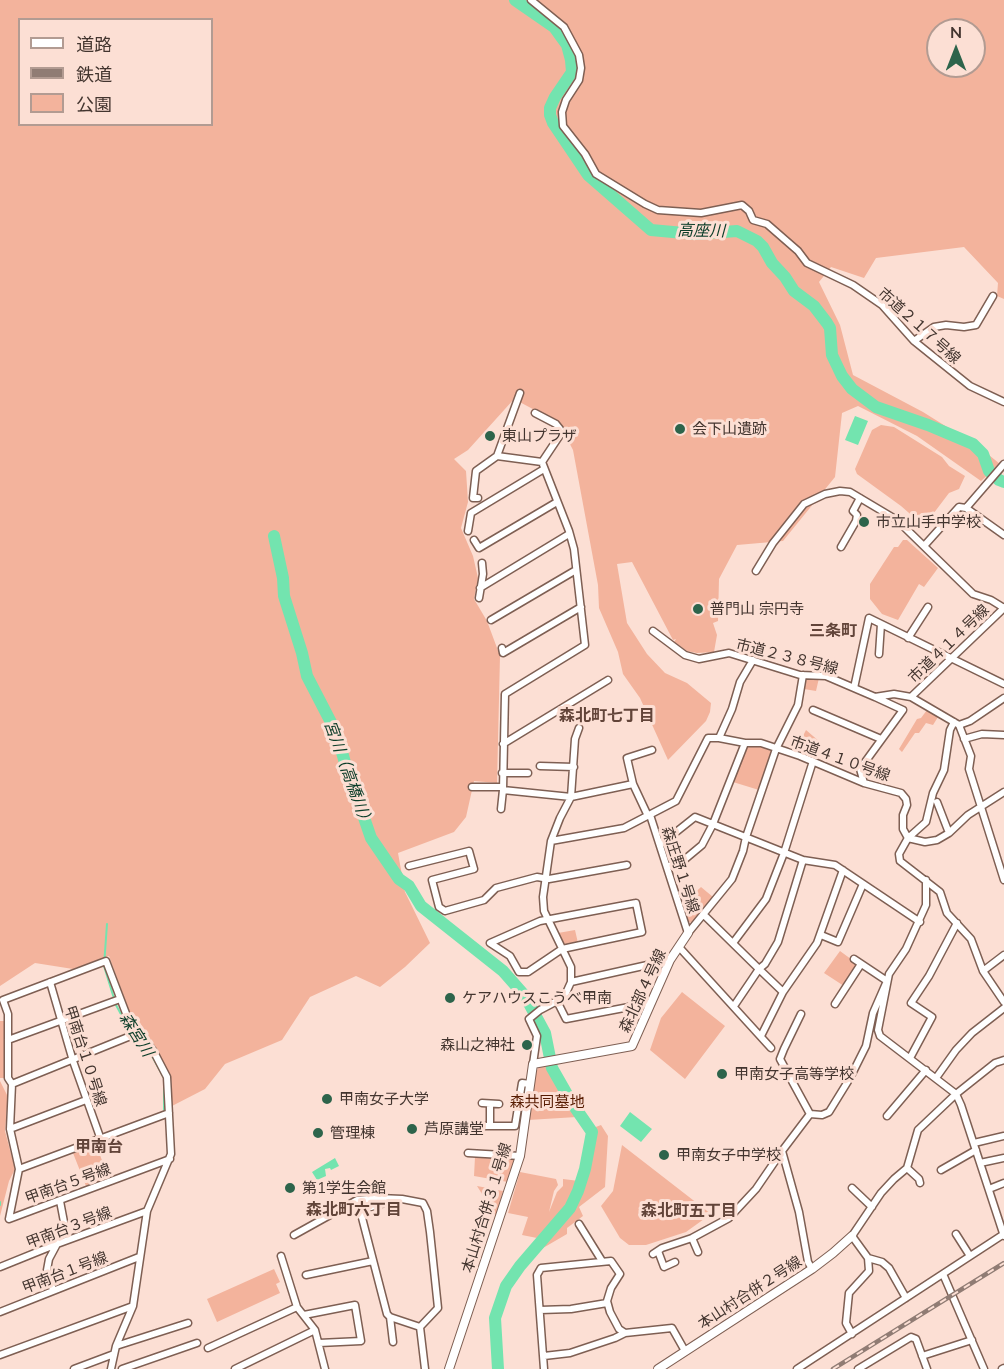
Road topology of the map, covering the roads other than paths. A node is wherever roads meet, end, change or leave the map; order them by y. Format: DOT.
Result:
graph roads {
  1 [pos="531,0"];
  2 [pos="993,296"];
  3 [pos="914,341"];
  4 [pos="520,393"];
  5 [pos="1004,402"];
  6 [pos="535,413"];
  7 [pos="497,456"];
  8 [pos="542,462"];
  9 [pos="1001,466"];
  10 [pos="544,469"];
  11 [pos="478,498"];
  12 [pos="860,498"];
  13 [pos="557,502"];
  14 [pos="966,508"];
  15 [pos="468,531"];
  16 [pos="569,534"];
  17 [pos="1004,535"];
  18 [pos="474,540"];
  19 [pos="924,546"];
  20 [pos="841,547"];
  21 [pos="482,563"];
  22 [pos="576,570"];
  23 [pos="756,571"];
  24 [pos="480,588"];
  25 [pos="479,598"];
  26 [pos="928,607"];
  27 [pos="581,608"];
  28 [pos="1004,608"];
  29 [pos="491,620"];
  30 [pos="881,624"];
  31 [pos="653,631"];
  32 [pos="908,638"];
  33 [pos="502,648"];
  34 [pos="879,654"];
  35 [pos="950,658"];
  36 [pos="753,660"];
  37 [pos="803,675"];
  38 [pos="608,680"];
  39 [pos="1004,684"];
  40 [pos="854,688"];
  41 [pos="875,697"];
  42 [pos="911,697"];
  43 [pos="1004,698"];
  44 [pos="813,710"];
  45 [pos="957,723"];
  46 [pos="579,728"];
  47 [pos="1004,735"];
  48 [pos="719,738"];
  49 [pos="964,739"];
  50 [pos="881,740"];
  51 [pos="745,743"];
  52 [pos="503,744"];
  53 [pos="776,749"];
  54 [pos="652,750"];
  55 [pos="627,758"];
  56 [pos="618,759"];
  57 [pos="813,761"];
  58 [pos="540,766"];
  59 [pos="574,767"];
  60 [pos="502,773"];
  61 [pos="528,773"];
  62 [pos="864,783"];
  63 [pos="633,784"];
  64 [pos="472,787"];
  65 [pos="503,789"];
  66 [pos="1004,792"];
  67 [pos="572,797"];
  68 [pos="938,802"];
  69 [pos="981,806"];
  70 [pos="501,809"];
  71 [pos="649,815"];
  72 [pos="713,824"];
  73 [pos="949,833"];
  74 [pos="746,837"];
  75 [pos="908,838"];
  76 [pos="551,842"];
  77 [pos="661,844"];
  78 [pos="784,853"];
  79 [pos="803,860"];
  80 [pos="627,865"];
  81 [pos="410,866"];
  82 [pos="667,867"];
  83 [pos="843,870"];
  84 [pos="544,879"];
  85 [pos="926,880"];
  86 [pos="1004,880"];
  87 [pos="863,884"];
  88 [pos="704,915"];
  89 [pos="548,920"];
  90 [pos="920,922"];
  91 [pos="957,923"];
  92 [pos="688,933"];
  93 [pos="820,935"];
  94 [pos="733,943"];
  95 [pos="679,947"];
  96 [pos="562,949"];
  97 [pos="1004,955"];
  98 [pos="854,959"];
  99 [pos="670,960"];
  100 [pos="861,964"];
  101 [pos="759,969"];
  102 [pos="983,971"];
  103 [pos="887,981"];
  104 [pos="50,982"];
  105 [pos="571,982"];
  106 [pos="783,992"];
  107 [pos="120,999"];
  108 [pos="557,1001"];
  109 [pos="1004,1002"];
  110 [pos="650,1003"];
  111 [pos="835,1004"];
  112 [pos="734,1006"];
  113 [pos="1004,1008"];
  114 [pos="801,1014"];
  115 [pos="61,1020"];
  116 [pos="138,1033"];
  117 [pos="761,1036"];
  118 [pos="9,1040"];
  119 [pos="771,1048"];
  120 [pos="910,1058"];
  121 [pos="1004,1060"];
  122 [pos="73,1061"];
  123 [pos="536,1064"];
  124 [pos="926,1070"];
  125 [pos="936,1078"];
  126 [pos="12,1084"];
  127 [pos="530,1084"];
  128 [pos="956,1094"];
  129 [pos="86,1100"];
  130 [pos="499,1104"];
  131 [pos="169,1113"];
  132 [pos="810,1114"];
  133 [pos="887,1116"];
  134 [pos="471,1126"];
  135 [pos="490,1126"];
  136 [pos="10,1129"];
  137 [pos="1004,1136"];
  138 [pos="99,1137"];
  139 [pos="975,1146"];
  140 [pos="782,1151"];
  141 [pos="468,1153"];
  142 [pos="520,1156"];
  143 [pos="1004,1158"];
  144 [pos="170,1159"];
  145 [pos="980,1163"];
  146 [pos="907,1168"];
  147 [pos="19,1169"];
  148 [pos="940,1170"];
  149 [pos="920,1183"];
  150 [pos="1004,1183"];
  151 [pos="852,1188"];
  152 [pos="989,1190"];
  153 [pos="402,1199"];
  154 [pos="60,1201"];
  155 [pos="872,1207"];
  156 [pos="147,1211"];
  157 [pos="579,1224"];
  158 [pos="956,1234"];
  159 [pos="294,1235"];
  160 [pos="1004,1235"];
  161 [pos="852,1236"];
  162 [pos="692,1238"];
  163 [pos="57,1244"];
  164 [pos="698,1252"];
  165 [pos="281,1256"];
  166 [pos="970,1256"];
  167 [pos="139,1257"];
  168 [pos="868,1258"];
  169 [pos="373,1261"];
  170 [pos="602,1261"];
  171 [pos="675,1262"];
  172 [pos="0,1267"];
  173 [pos="812,1269"];
  174 [pos="943,1274"];
  175 [pos="306,1275"];
  176 [pos="52,1290"];
  177 [pos="906,1298"];
  178 [pos="607,1303"];
  179 [pos="133,1306"];
  180 [pos="297,1307"];
  181 [pos="540,1310"];
  182 [pos="0,1312"];
  183 [pos="304,1315"];
  184 [pos="390,1317"];
  185 [pos="188,1323"];
  186 [pos="420,1327"];
  187 [pos="315,1330"];
  188 [pos="625,1333"];
  189 [pos="852,1334"];
  190 [pos="972,1340"];
  191 [pos="393,1342"];
  192 [pos="197,1343"];
  193 [pos="319,1343"];
  194 [pos="116,1346"];
  195 [pos="208,1348"];
  196 [pos="686,1351"];
  197 [pos="114,1354"];
  198 [pos="0,1355"];
  199 [pos="543,1356"];
  200 [pos="922,1356"];
  201 [pos="74,1369"];
  202 [pos="111,1369"];
  203 [pos="122,1369"];
  204 [pos="235,1369"];
  205 [pos="325,1369"];
  206 [pos="425,1369"];
  207 [pos="449,1369"];
  208 [pos="544,1369"];
  209 [pos="658,1369"];
  210 [pos="797,1369"];
  211 [pos="858,1369"];
  212 [pos="927,1369"];
  213 [pos="984,1369"];
  1 -- 3 [label="street, 市道２１７号線"];
  2 -- 3 [label="street"];
  3 -- 5 [label="street, 市道２１７号線"];
  4 -- 7 [label="street"];
  6 -- 8 [label="street"];
  7 -- 8 [label="street"];
  7 -- 11 [label="street"];
  8 -- 10 [label="street"];
  9 -- 14 [label="street"];
  10 -- 13 [label="street"];
  10 -- 15 [label="street"];
  12 -- 19 [label="street"];
  12 -- 20 [label="street"];
  12 -- 23 [label="street"];
  13 -- 16 [label="street"];
  13 -- 18 [label="street"];
  14 -- 17 [label="street"];
  14 -- 19 [label="street"];
  16 -- 22 [label="street"];
  16 -- 24 [label="street"];
  19 -- 28 [label="street"];
  21 -- 24 [label="street"];
  22 -- 27 [label="street"];
  22 -- 29 [label="street"];
  24 -- 25 [label="street"];
  26 -- 32 [label="street"];
  27 -- 33 [label="street"];
  27 -- 52 [label="street"];
  28 -- 35 [label="street, 市道４１４号線"];
  30 -- 32 [label="street"];
  30 -- 34 [label="street"];
  30 -- 40 [label="street"];
  31 -- 36 [label="street, 市道２３８号線"];
  32 -- 35 [label="street"];
  35 -- 39 [label="street"];
  35 -- 42 [label="street, 市道４１４号線"];
  36 -- 37 [label="street, 市道２３８号線"];
  36 -- 48 [label="street"];
  37 -- 40 [label="street, 市道２３８号線"];
  37 -- 53 [label="street"];
  38 -- 52 [label="street"];
  40 -- 41 [label="street, 市道２３８号線"];
  41 -- 42 [label="street, 市道２３８号線"];
  41 -- 50 [label="street"];
  42 -- 45 [label="street, 市道２３８号線"];
  43 -- 45 [label="street"];
  44 -- 50 [label="street"];
  45 -- 49 [label="street"];
  45 -- 75 [label="street"];
  46 -- 59 [label="street"];
  47 -- 49 [label="street"];
  48 -- 51 [label="street, 市道４１０号線"];
  48 -- 71 [label="street"];
  49 -- 69 [label="street"];
  50 -- 62 [label="street"];
  51 -- 53 [label="street, 市道４１０号線"];
  51 -- 72 [label="street"];
  52 -- 60 [label="street"];
  53 -- 57 [label="street, 市道４１０号線"];
  53 -- 74 [label="street"];
  54 -- 55 [label="street"];
  55 -- 56 [label="street"];
  55 -- 63 [label="street, 森庄野１号線"];
  57 -- 62 [label="street, 市道４１０号線"];
  57 -- 78 [label="street"];
  58 -- 59 [label="street"];
  59 -- 67 [label="street"];
  60 -- 61 [label="street"];
  60 -- 65 [label="street"];
  62 -- 75 [label="street, 市道４１０号線"];
  63 -- 67 [label="street"];
  63 -- 71 [label="street, 森庄野１号線"];
  64 -- 65 [label="street"];
  65 -- 67 [label="street"];
  65 -- 70 [label="street"];
  66 -- 69 [label="street"];
  67 -- 76 [label="street"];
  68 -- 73 [label="street"];
  69 -- 73 [label="street"];
  69 -- 86 [label="street"];
  71 -- 76 [label="street"];
  71 -- 77 [label="street, 森庄野１号線"];
  72 -- 74 [label="street"];
  72 -- 77 [label="street"];
  72 -- 82 [label="street"];
  73 -- 75 [label="street"];
  74 -- 78 [label="street"];
  74 -- 88 [label="street"];
  75 -- 85 [label="street"];
  76 -- 84 [label="street"];
  77 -- 82 [label="street, 森庄野１号線"];
  78 -- 79 [label="street"];
  78 -- 94 [label="street"];
  79 -- 83 [label="street"];
  79 -- 101 [label="street"];
  80 -- 84 [label="street"];
  81 -- 84 [label="street"];
  82 -- 92 [label="street, 森庄野１号線"];
  83 -- 87 [label="street"];
  83 -- 93 [label="street"];
  84 -- 89 [label="street"];
  85 -- 90 [label="street"];
  85 -- 91 [label="street"];
  87 -- 90 [label="street"];
  87 -- 93 [label="street"];
  88 -- 92 [label="street"];
  88 -- 94 [label="street"];
  89 -- 96 [label="street"];
  89 -- 96 [label="street"];
  89 -- 96 [label="street"];
  90 -- 103 [label="street"];
  91 -- 102 [label="street"];
  91 -- 120 [label="street"];
  92 -- 95 [label="street"];
  93 -- 106 [label="street"];
  94 -- 101 [label="street"];
  95 -- 99 [label="street, 森北部４号線"];
  95 -- 112 [label="street, 森北部４号線"];
  96 -- 105 [label="street"];
  97 -- 102 [label="street"];
  98 -- 100 [label="street"];
  99 -- 105 [label="street"];
  99 -- 110 [label="street, 森北部４号線"];
  100 -- 103 [label="street"];
  100 -- 111 [label="street"];
  101 -- 106 [label="street"];
  101 -- 112 [label="street"];
  102 -- 109 [label="street"];
  103 -- 120 [label="street"];
  103 -- 132 [label="street"];
  104 -- 107 [label="street"];
  104 -- 115 [label="street, 甲南台１０号線"];
  104 -- 118 [label="street"];
  105 -- 108 [label="street"];
  106 -- 117 [label="street"];
  107 -- 115 [label="street"];
  107 -- 116 [label="street"];
  108 -- 110 [label="street"];
  108 -- 123 [label="street, 本山村合併３１号線"];
  110 -- 123 [label="street, 森北部４号線"];
  112 -- 117 [label="street, 森北部４号線"];
  113 -- 125 [label="street"];
  114 -- 132 [label="street"];
  115 -- 118 [label="street"];
  115 -- 122 [label="street, 甲南台１０号線"];
  116 -- 122 [label="street"];
  116 -- 131 [label="street"];
  117 -- 119 [label="street, 森北部４号線"];
  118 -- 126 [label="street"];
  120 -- 124 [label="street"];
  121 -- 128 [label="street"];
  122 -- 126 [label="street"];
  122 -- 129 [label="street, 甲南台１０号線"];
  123 -- 127 [label="street, 本山村合併３１号線"];
  124 -- 125 [label="street"];
  124 -- 133 [label="street"];
  125 -- 128 [label="street"];
  126 -- 136 [label="street"];
  127 -- 135 [label="street"];
  127 -- 142 [label="street, 本山村合併３１号線"];
  128 -- 139 [label="street"];
  128 -- 146 [label="street"];
  129 -- 136 [label="street"];
  129 -- 138 [label="street, 甲南台１０号線"];
  130 -- 135 [label="street"];
  131 -- 138 [label="street"];
  131 -- 144 [label="street"];
  132 -- 140 [label="street"];
  134 -- 135 [label="street"];
  136 -- 147 [label="street"];
  137 -- 139 [label="street"];
  138 -- 147 [label="street"];
  139 -- 145 [label="street"];
  139 -- 148 [label="street"];
  140 -- 162 [label="street"];
  140 -- 173 [label="street"];
  141 -- 142 [label="street"];
  142 -- 207 [label="street, 本山村合併３１号線"];
  143 -- 145 [label="street"];
  144 -- 154 [label="street, 甲南台５号線"];
  144 -- 156 [label="street"];
  145 -- 152 [label="street"];
  146 -- 149 [label="street"];
  146 -- 155 [label="street"];
  147 -- 154 [label="street, 甲南台５号線"];
  150 -- 152 [label="street"];
  151 -- 155 [label="street"];
  152 -- 160 [label="street"];
  153 -- 159 [label="street"];
  153 -- 169 [label="street"];
  153 -- 186 [label="street"];
  154 -- 163 [label="street"];
  155 -- 161 [label="street"];
  156 -- 163 [label="street, 甲南台３号線"];
  156 -- 167 [label="street"];
  157 -- 170 [label="street"];
  158 -- 166 [label="street"];
  160 -- 166 [label="street"];
  161 -- 168 [label="street"];
  161 -- 173 [label="street, 本山村合併２号線"];
  162 -- 164 [label="street"];
  162 -- 171 [label="street"];
  163 -- 172 [label="street, 甲南台３号線"];
  163 -- 176 [label="street"];
  165 -- 180 [label="street"];
  166 -- 174 [label="street"];
  167 -- 176 [label="street, 甲南台１号線"];
  167 -- 179 [label="street"];
  168 -- 177 [label="street"];
  168 -- 189 [label="street"];
  169 -- 175 [label="street"];
  169 -- 184 [label="street"];
  170 -- 178 [label="street"];
  170 -- 181 [label="street"];
  173 -- 196 [label="street, 本山村合併２号線"];
  174 -- 177 [label="street"];
  174 -- 190 [label="street"];
  176 -- 182 [label="street, 甲南台１号線"];
  177 -- 189 [label="street"];
  178 -- 181 [label="street"];
  178 -- 188 [label="street"];
  179 -- 194 [label="street"];
  179 -- 198 [label="street"];
  180 -- 183 [label="street"];
  180 -- 195 [label="street"];
  181 -- 199 [label="street"];
  183 -- 187 [label="street"];
  183 -- 193 [label="street"];
  184 -- 186 [label="street"];
  184 -- 191 [label="street"];
  185 -- 194 [label="street"];
  186 -- 206 [label="street"];
  187 -- 193 [label="street"];
  187 -- 204 [label="street"];
  188 -- 196 [label="street"];
  188 -- 199 [label="street"];
  189 -- 210 [label="street"];
  190 -- 200 [label="street"];
  190 -- 213 [label="street"];
  192 -- 203 [label="street"];
  193 -- 205 [label="street"];
  194 -- 197 [label="street"];
  196 -- 209 [label="street, 本山村合併２号線"];
  197 -- 201 [label="street"];
  197 -- 202 [label="street"];
  199 -- 208 [label="street"];
  200 -- 211 [label="street"];
  200 -- 212 [label="street"];
}
